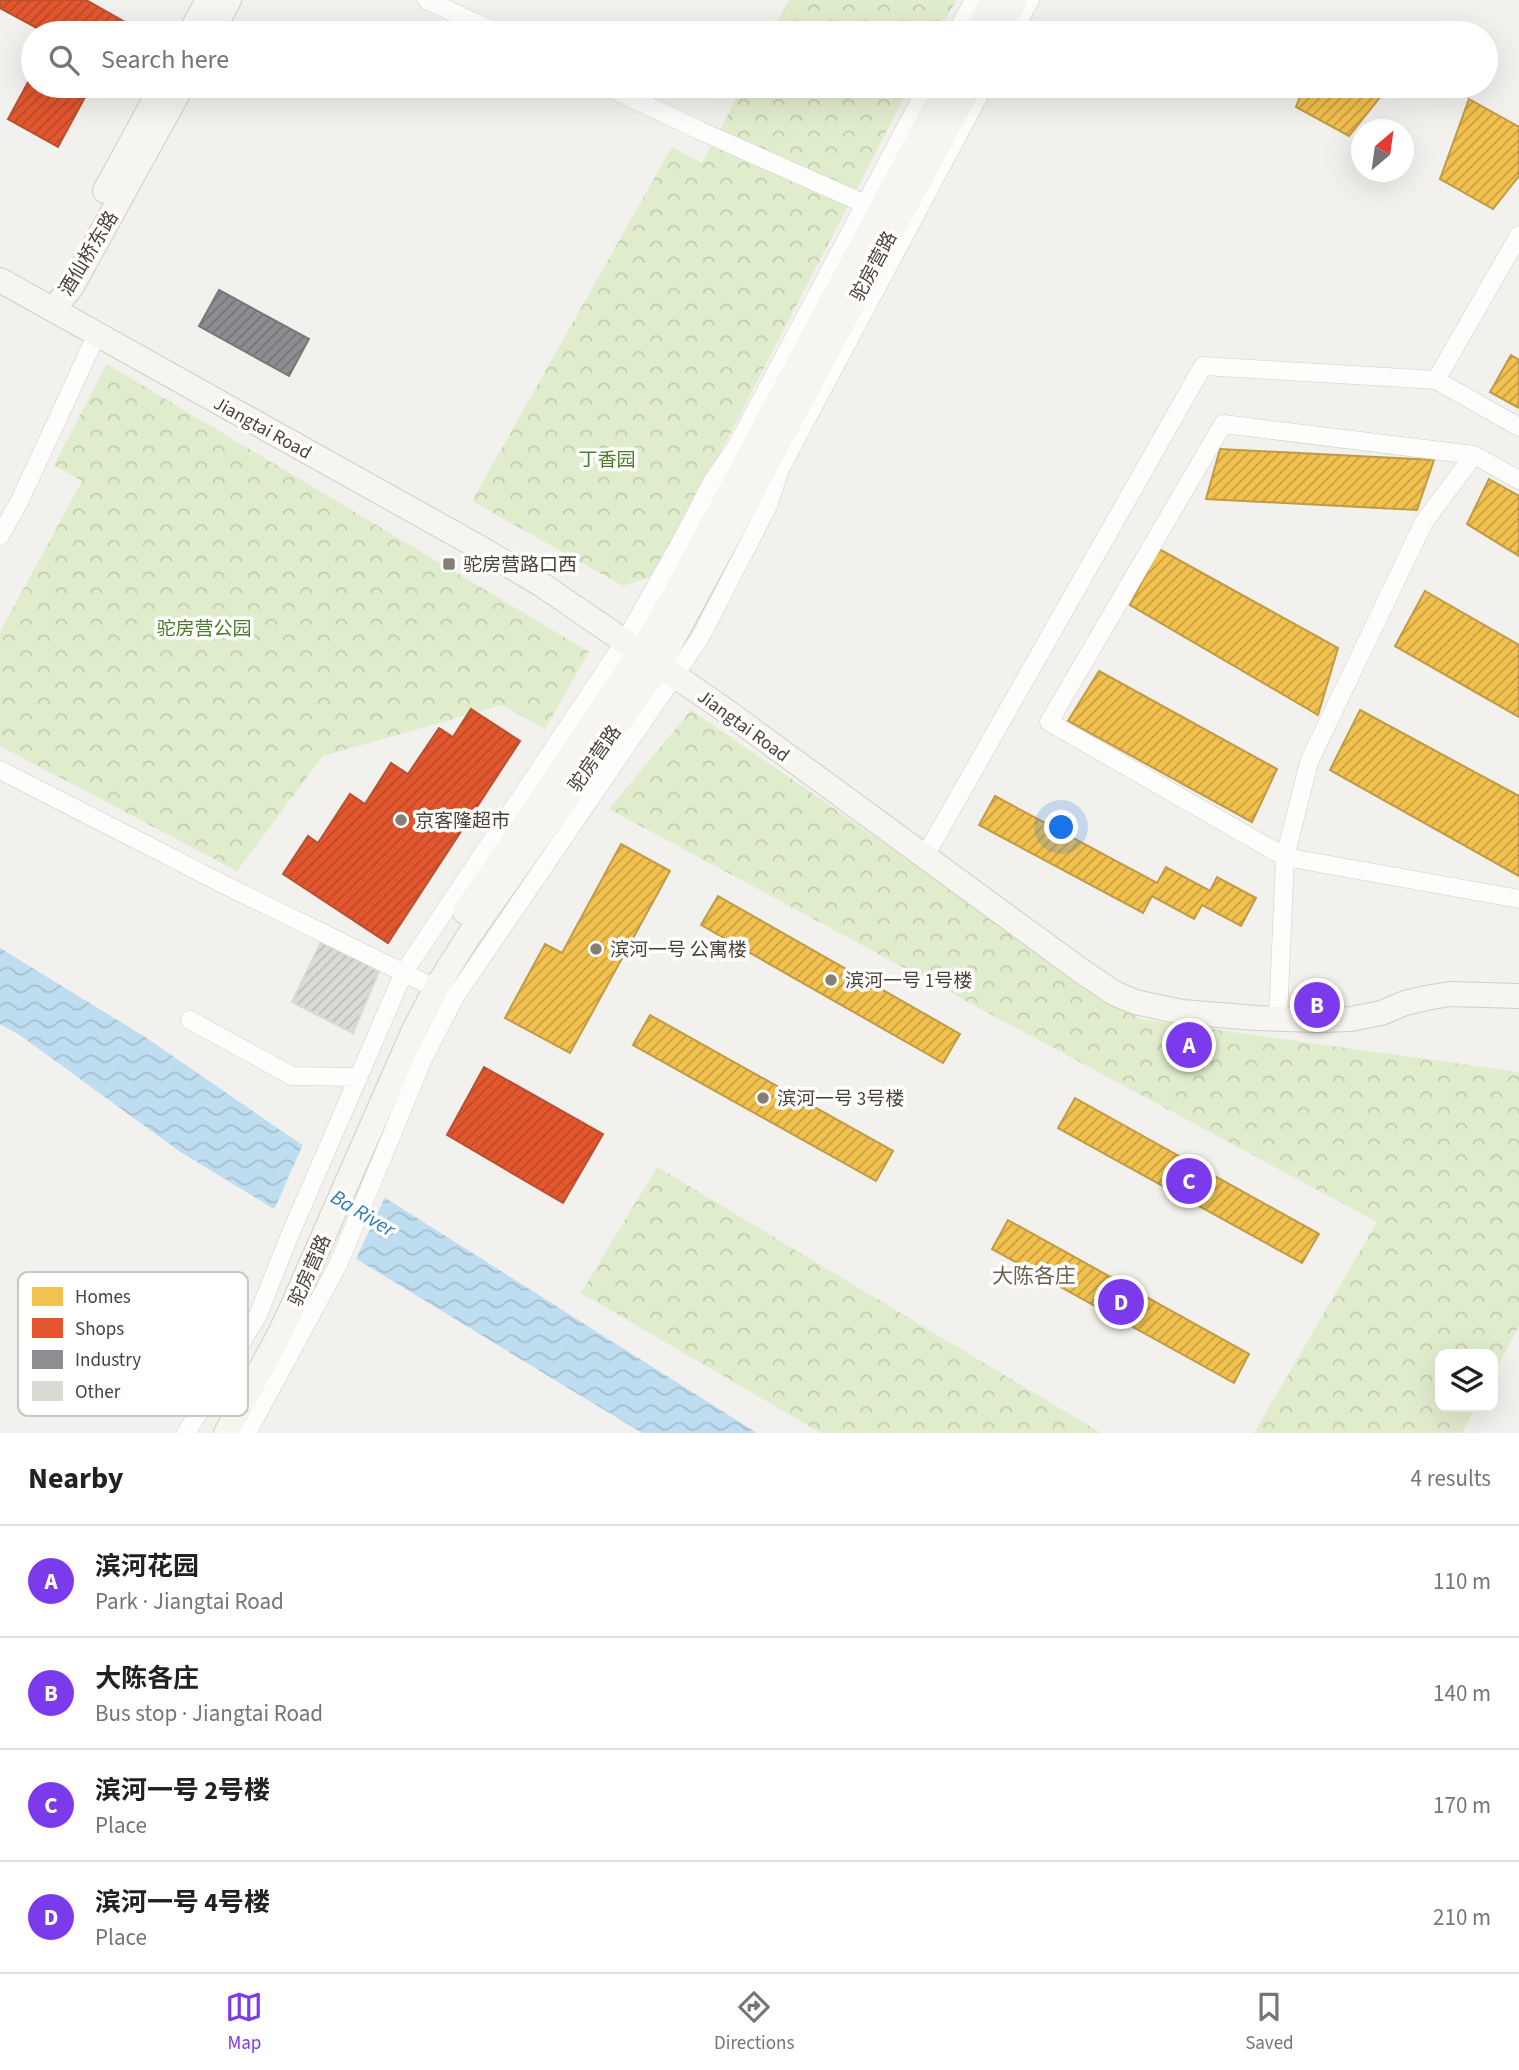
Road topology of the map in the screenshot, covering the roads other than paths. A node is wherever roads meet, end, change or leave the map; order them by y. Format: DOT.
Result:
graph roads {
  1 [pos="208,0"];
  2 [pos="229,0"];
  3 [pos="427,0"];
  4 [pos="974,0"];
  5 [pos="993,0"];
  6 [pos="1015,0"];
  7 [pos="1030,0"];
  8 [pos="197,21"];
  9 [pos="218,21"];
  10 [pos="472,21"];
  11 [pos="963,21"];
  12 [pos="982,21"];
  13 [pos="1004,21"];
  14 [pos="1019,21"];
  15 [pos="156,98"];
  16 [pos="175,98"];
  17 [pos="631,98"];
  18 [pos="923,98"];
  19 [pos="940,98"];
  20 [pos="963,98"];
  21 [pos="978,98"];
  22 [pos="873,207"];
  23 [pos="1519,235"];
  24 [pos="0,280"];
  25 [pos="53,309"];
  26 [pos="97,334"];
  27 [pos="1436,380"];
  28 [pos="1519,427"];
  29 [pos="1474,455"];
  30 [pos="1519,480"];
  31 [pos="0,536"];
  32 [pos="650,658"];
  33 [pos="0,770"];
  34 [pos="925,856"];
  35 [pos="1285,857"];
  36 [pos="1519,899"];
  37 [pos="429,985"];
  38 [pos="1519,996"];
  39 [pos="1278,1019"];
  40 [pos="190,1020"];
  41 [pos="358,1077"];
  42 [pos="358,1148"];
  43 [pos="304,1245"];
  44 [pos="248,1331"];
  45 [pos="248,1367"];
  46 [pos="248,1393"];
  47 [pos="196,1416"];
  48 [pos="219,1416"];
  49 [pos="235,1416"];
  50 [pos="186,1433"];
  51 [pos="209,1433"];
  52 [pos="226,1433"];
  53 [pos="247,1433"];
  1 -- 8 [label="street"];
  2 -- 9 [label="street"];
  3 -- 10 [label="street"];
  4 -- 11 [label="street"];
  5 -- 12 [label="street"];
  6 -- 13 [label="street"];
  7 -- 14 [label="street"];
  15 -- 25 [label="street, 酒仙桥东路"];
  16 -- 25 [label="street, 酒仙桥东路"];
  17 -- 22 [label="street"];
  18 -- 22 [label="street"];
  19 -- 22 [label="street, 驼房营路"];
  20 -- 32 [label="street, 驼房营路"];
  21 -- 32 [label="street"];
  22 -- 32 [label="street, 驼房营路"];
  23 -- 27 [label="street"];
  24 -- 25 [label="street, Jiangtai Road"];
  25 -- 26 [label="street, Jiangtai Road"];
  26 -- 31 [label="street"];
  26 -- 32 [label="street, Jiangtai Road"];
  27 -- 28 [label="street"];
  27 -- 34 [label="street"];
  29 -- 30 [label="street"];
  29 -- 35 [label="street"];
  29 -- 35 [label="street"];
  32 -- 34 [label="street, Jiangtai Road"];
  32 -- 37 [label="street"];
  32 -- 37 [label="street, 驼房营路"];
  33 -- 37 [label="street"];
  34 -- 39 [label="street, Jiangtai Road"];
  35 -- 36 [label="street"];
  35 -- 39 [label="street"];
  37 -- 41 [label="street"];
  37 -- 42 [label="street, 驼房营路"];
  37 -- 42 [label="street"];
  38 -- 39 [label="street, Jiangtai Road"];
  40 -- 41 [label="street"];
  41 -- 42 [label="street"];
  42 -- 43 [label="street, 驼房营路"];
  42 -- 53 [label="street"];
  43 -- 44 [label="street"];
  43 -- 45 [label="street, 驼房营路"];
  43 -- 46 [label="street, 驼房营路"];
  47 -- 50 [label="street"];
  48 -- 51 [label="street, 驼房营路"];
  49 -- 52 [label="street, 驼房营路"];
}
